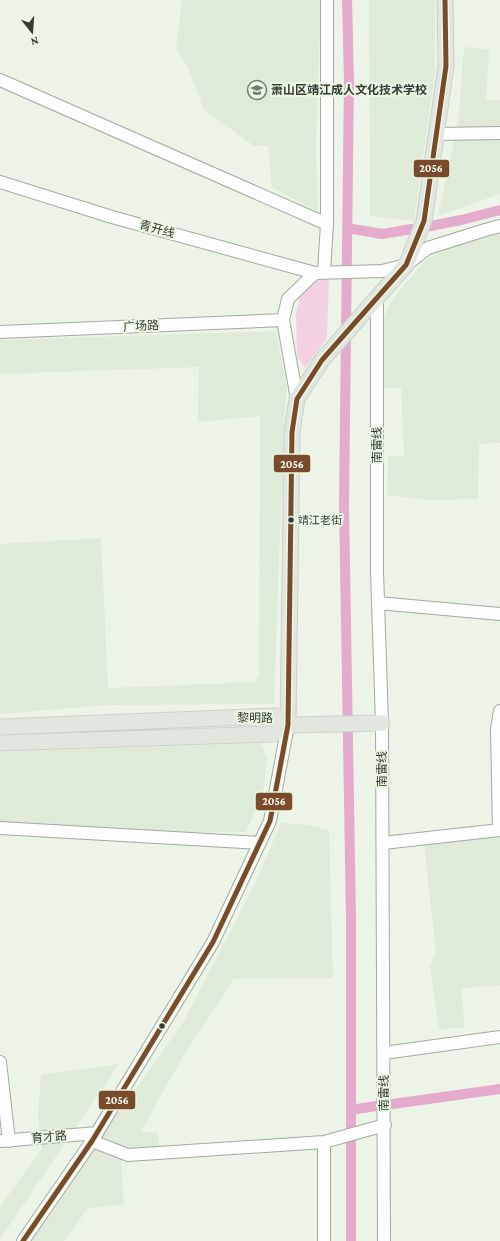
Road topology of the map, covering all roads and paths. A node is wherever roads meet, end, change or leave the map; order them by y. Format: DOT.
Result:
graph roads {
  1 [pos="327,0"];
  2 [pos="445,0"];
  3 [pos="0,80"];
  4 [pos="500,133"];
  5 [pos="436,134"];
  6 [pos="0,182"];
  7 [pos="327,224"];
  8 [pos="500,226"];
  9 [pos="406,265"];
  10 [pos="323,272"];
  11 [pos="377,297"];
  12 [pos="283,320"];
  13 [pos="0,332"];
  14 [pos="297,399"];
  15 [pos="378,603"];
  16 [pos="500,614"];
  17 [pos="500,711"];
  18 [pos="375,723"];
  19 [pos="288,725"];
  20 [pos="0,727"];
  21 [pos="0,742"];
  22 [pos="0,828"];
  23 [pos="499,830"];
  24 [pos="260,843"];
  25 [pos="383,843"];
  26 [pos="500,1037"];
  27 [pos="384,1053"];
  28 [pos="0,1062"];
  29 [pos="385,1125"];
  30 [pos="94,1137"];
  31 [pos="5,1141"];
  32 [pos="327,1141"];
  33 [pos="23,1241"];
  34 [pos="324,1241"];
  35 [pos="384,1241"];
  1 -- 7 [label="street"];
  2 -- 5 [label="main road"];
  3 -- 7 [label="street"];
  4 -- 5 [label="street"];
  5 -- 9 [label="main road"];
  6 -- 10 [label="street, 青开线"];
  7 -- 10 [label="street"];
  8 -- 9 [label="street"];
  9 -- 10 [label="street, 青开线"];
  9 -- 11 [label="main road"];
  10 -- 12 [label="street"];
  11 -- 14 [label="main road"];
  11 -- 15 [label="street, 南雷线"];
  12 -- 13 [label="street, 广场路"];
  12 -- 14 [label="street"];
  14 -- 19 [label="main road"];
  15 -- 16 [label="street"];
  15 -- 18 [label="street, 南雷线"];
  17 -- 23 [label="street"];
  18 -- 19 [label="main road"];
  18 -- 25 [label="street, 南雷线"];
  19 -- 20 [label="main road, 黎明路"];
  19 -- 21 [label="main road, 黎明路"];
  19 -- 24 [label="street"];
  22 -- 24 [label="street"];
  23 -- 25 [label="street"];
  24 -- 30 [label="street"];
  25 -- 27 [label="street, 南雷线"];
  26 -- 27 [label="street"];
  27 -- 29 [label="street, 南雷线"];
  28 -- 31 [label="street"];
  29 -- 32 [label="street"];
  29 -- 35 [label="street, 南雷线"];
  30 -- 31 [label="street, 育才路"];
  30 -- 32 [label="street"];
  30 -- 33 [label="street"];
  32 -- 34 [label="street"];
}
